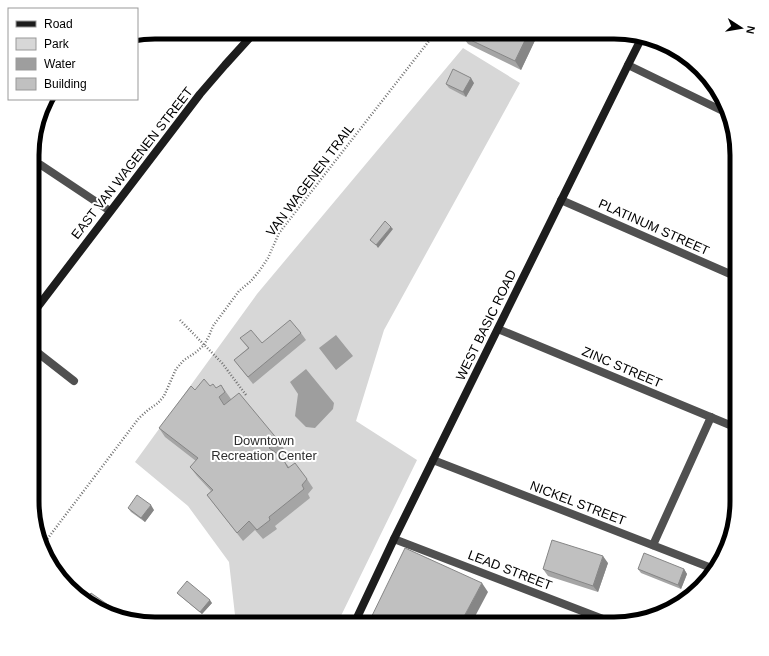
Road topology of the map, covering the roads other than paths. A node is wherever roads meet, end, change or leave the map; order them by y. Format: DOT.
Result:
graph roads {
  1 [pos="248,39"];
  2 [pos="640,42"];
  3 [pos="628,65"];
  4 [pos="721,110"];
  5 [pos="41,165"];
  6 [pos="561,200"];
  7 [pos="110,211"];
  8 [pos="730,274"];
  9 [pos="39,305"];
  10 [pos="498,329"];
  11 [pos="39,354"];
  12 [pos="74,381"];
  13 [pos="711,417"];
  14 [pos="730,425"];
  15 [pos="433,460"];
  16 [pos="394,539"];
  17 [pos="653,545"];
  18 [pos="710,567"];
  19 [pos="357,617"];
  20 [pos="598,617"];
  1 -- 7 [label="street, EAST VAN WAGENEN STREET"];
  2 -- 3 [label="street, WEST BASIC ROAD"];
  3 -- 4 [label="street"];
  3 -- 6 [label="street, WEST BASIC ROAD"];
  5 -- 7 [label="street"];
  6 -- 8 [label="street, PLATINUM STREET"];
  6 -- 10 [label="street, WEST BASIC ROAD"];
  7 -- 9 [label="street, EAST VAN WAGENEN STREET"];
  10 -- 13 [label="street, ZINC STREET"];
  10 -- 15 [label="street, WEST BASIC ROAD"];
  11 -- 12 [label="street"];
  13 -- 14 [label="street, ZINC STREET"];
  13 -- 17 [label="street"];
  15 -- 16 [label="street, WEST BASIC ROAD"];
  15 -- 17 [label="street, NICKEL STREET"];
  16 -- 19 [label="street, WEST BASIC ROAD"];
  16 -- 20 [label="street, LEAD STREET"];
  17 -- 18 [label="street, NICKEL STREET"];
}
